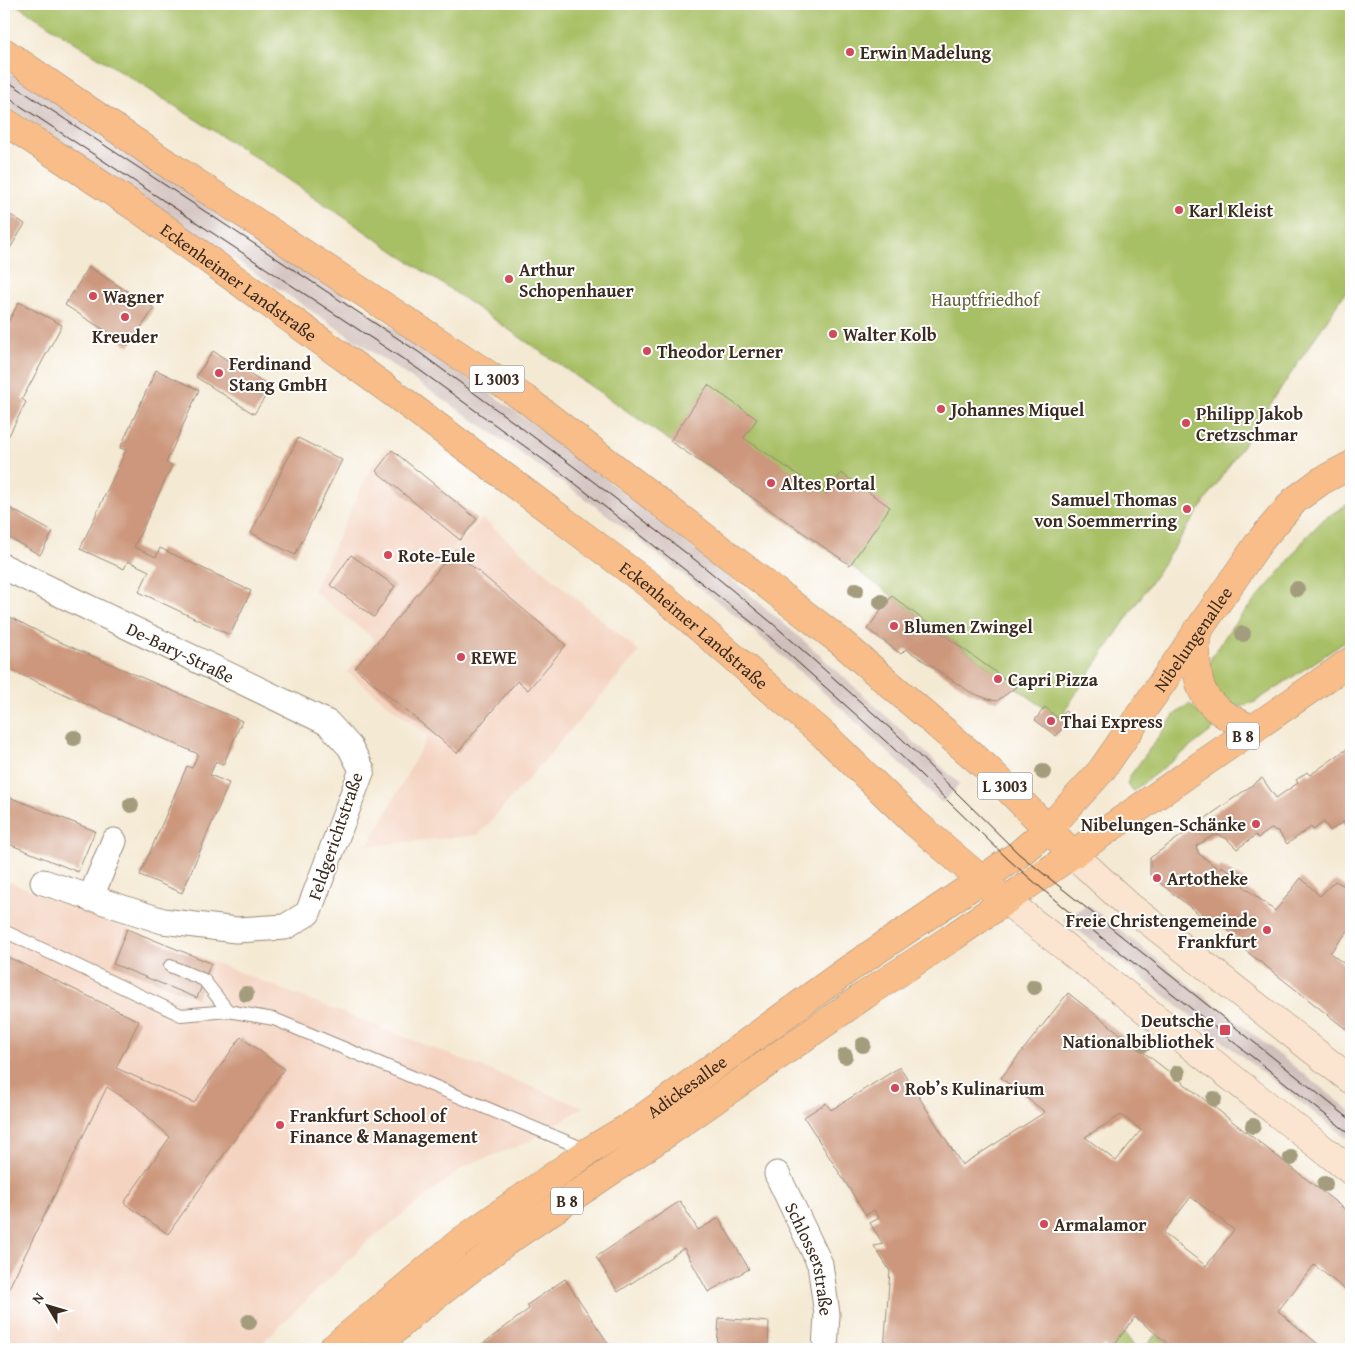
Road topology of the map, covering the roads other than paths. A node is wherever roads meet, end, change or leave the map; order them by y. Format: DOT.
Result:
graph roads {
  1 [pos="4,52"];
  2 [pos="4,120"];
  3 [pos="1351,465"];
  4 [pos="4,567"];
  5 [pos="1196,632"];
  6 [pos="1351,661"];
  7 [pos="1253,729"];
  8 [pos="350,746"];
  9 [pos="1048,828"];
  10 [pos="114,841"];
  11 [pos="1073,854"];
  12 [pos="981,880"];
  13 [pos="43,882"];
  14 [pos="90,899"];
  15 [pos="1005,900"];
  16 [pos="4,931"];
  17 [pos="170,966"];
  18 [pos="228,1011"];
  19 [pos="1351,1080"];
  20 [pos="589,1151"];
  21 [pos="1351,1171"];
  22 [pos="776,1174"];
  23 [pos="332,1349"];
  24 [pos="374,1349"];
  25 [pos="825,1349"];
  1 -- 9 [label="main road, L 3003"];
  2 -- 12 [label="main road, Eckenheimer Landstraße"];
  3 -- 5 [label="main road, Nibelungenallee / B 8"];
  4 -- 8 [label="street, De-Bary-Straße"];
  5 -- 7 [label="main road"];
  5 -- 9 [label="main road, Nibelungenallee / B 8"];
  6 -- 7 [label="main road, B 8"];
  7 -- 11 [label="main road, B 8"];
  8 -- 14 [label="street, Feldgerichtstraße"];
  9 -- 11 [label="main road, L 3003"];
  9 -- 12 [label="main road, Adickesallee / B 8"];
  10 -- 14 [label="street"];
  11 -- 15 [label="main road, Adickesallee / B 8"];
  11 -- 19 [label="main road"];
  12 -- 15 [label="main road, Eckenheimer Landstraße"];
  12 -- 20 [label="main road, Adickesallee / B 8"];
  13 -- 14 [label="street, Feldgerichtstraße"];
  15 -- 21 [label="main road, Eckenheimer Landstraße"];
  15 -- 24 [label="main road, Adickesallee / B 8"];
  16 -- 18 [label="lane"];
  17 -- 18 [label="lane"];
  18 -- 20 [label="lane"];
  20 -- 23 [label="main road, Adickesallee / B 8"];
  22 -- 25 [label="street, Schlosserstraße"];
}
